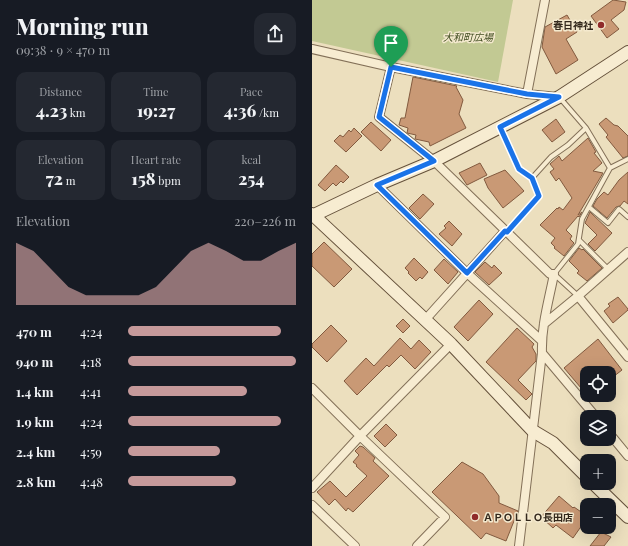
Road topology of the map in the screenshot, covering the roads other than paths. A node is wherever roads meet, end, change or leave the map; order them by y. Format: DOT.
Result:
graph roads {
  1 [pos="545,0"];
  2 [pos="312,49"];
  3 [pos="628,52"];
  4 [pos="391,67"];
  5 [pos="527,94"];
  6 [pos="559,97"];
  7 [pos="500,127"];
  8 [pos="586,128"];
  9 [pos="628,159"];
  10 [pos="434,161"];
  11 [pos="610,168"];
  12 [pos="532,178"];
  13 [pos="377,185"];
  14 [pos="589,207"];
  15 [pos="313,215"];
  16 [pos="628,217"];
  17 [pos="506,232"];
  18 [pos="579,240"];
  19 [pos="628,252"];
  20 [pos="608,269"];
  21 [pos="467,273"];
  22 [pos="554,274"];
  23 [pos="578,296"];
  24 [pos="424,320"];
  25 [pos="544,324"];
  26 [pos="542,340"];
  27 [pos="451,344"];
  28 [pos="542,353"];
  29 [pos="628,356"];
  30 [pos="312,388"];
  31 [pos="590,410"];
  32 [pos="533,431"];
  33 [pos="360,436"];
  34 [pos="616,441"];
  35 [pos="628,456"];
  36 [pos="580,470"];
  37 [pos="312,488"];
  38 [pos="600,490"];
  39 [pos="312,505"];
  40 [pos="628,518"];
  41 [pos="354,546"];
  42 [pos="417,546"];
  43 [pos="518,546"];
  1 -- 5 [label="street"];
  2 -- 4 [label="street"];
  3 -- 6 [label="street"];
  4 -- 5 [label="street"];
  4 -- 10 [label="street"];
  5 -- 6 [label="street"];
  6 -- 7 [label="street"];
  6 -- 8 [label="lane"];
  7 -- 10 [label="street"];
  7 -- 12 [label="lane"];
  8 -- 11 [label="lane"];
  8 -- 12 [label="lane"];
  9 -- 11 [label="lane"];
  10 -- 13 [label="street"];
  10 -- 17 [label="street"];
  11 -- 14 [label="lane"];
  12 -- 17 [label="lane"];
  13 -- 15 [label="street"];
  13 -- 21 [label="street"];
  14 -- 16 [label="lane"];
  14 -- 18 [label="lane"];
  15 -- 24 [label="street"];
  17 -- 21 [label="street"];
  17 -- 22 [label="street"];
  18 -- 20 [label="lane"];
  18 -- 22 [label="lane"];
  19 -- 20 [label="street"];
  20 -- 23 [label="street"];
  21 -- 24 [label="street"];
  21 -- 26 [label="street"];
  22 -- 23 [label="lane"];
  22 -- 25 [label="street"];
  23 -- 25 [label="street"];
  23 -- 29 [label="street"];
  24 -- 27 [label="street"];
  25 -- 26 [label="street"];
  26 -- 28 [label="street"];
  27 -- 32 [label="street"];
  27 -- 33 [label="street"];
  28 -- 31 [label="street"];
  28 -- 32 [label="street"];
  30 -- 33 [label="street"];
  32 -- 36 [label="street"];
  32 -- 43 [label="street"];
  33 -- 37 [label="street"];
  33 -- 42 [label="street"];
  34 -- 35 [label="street"];
  38 -- 40 [label="street"];
  39 -- 41 [label="street"];
}
